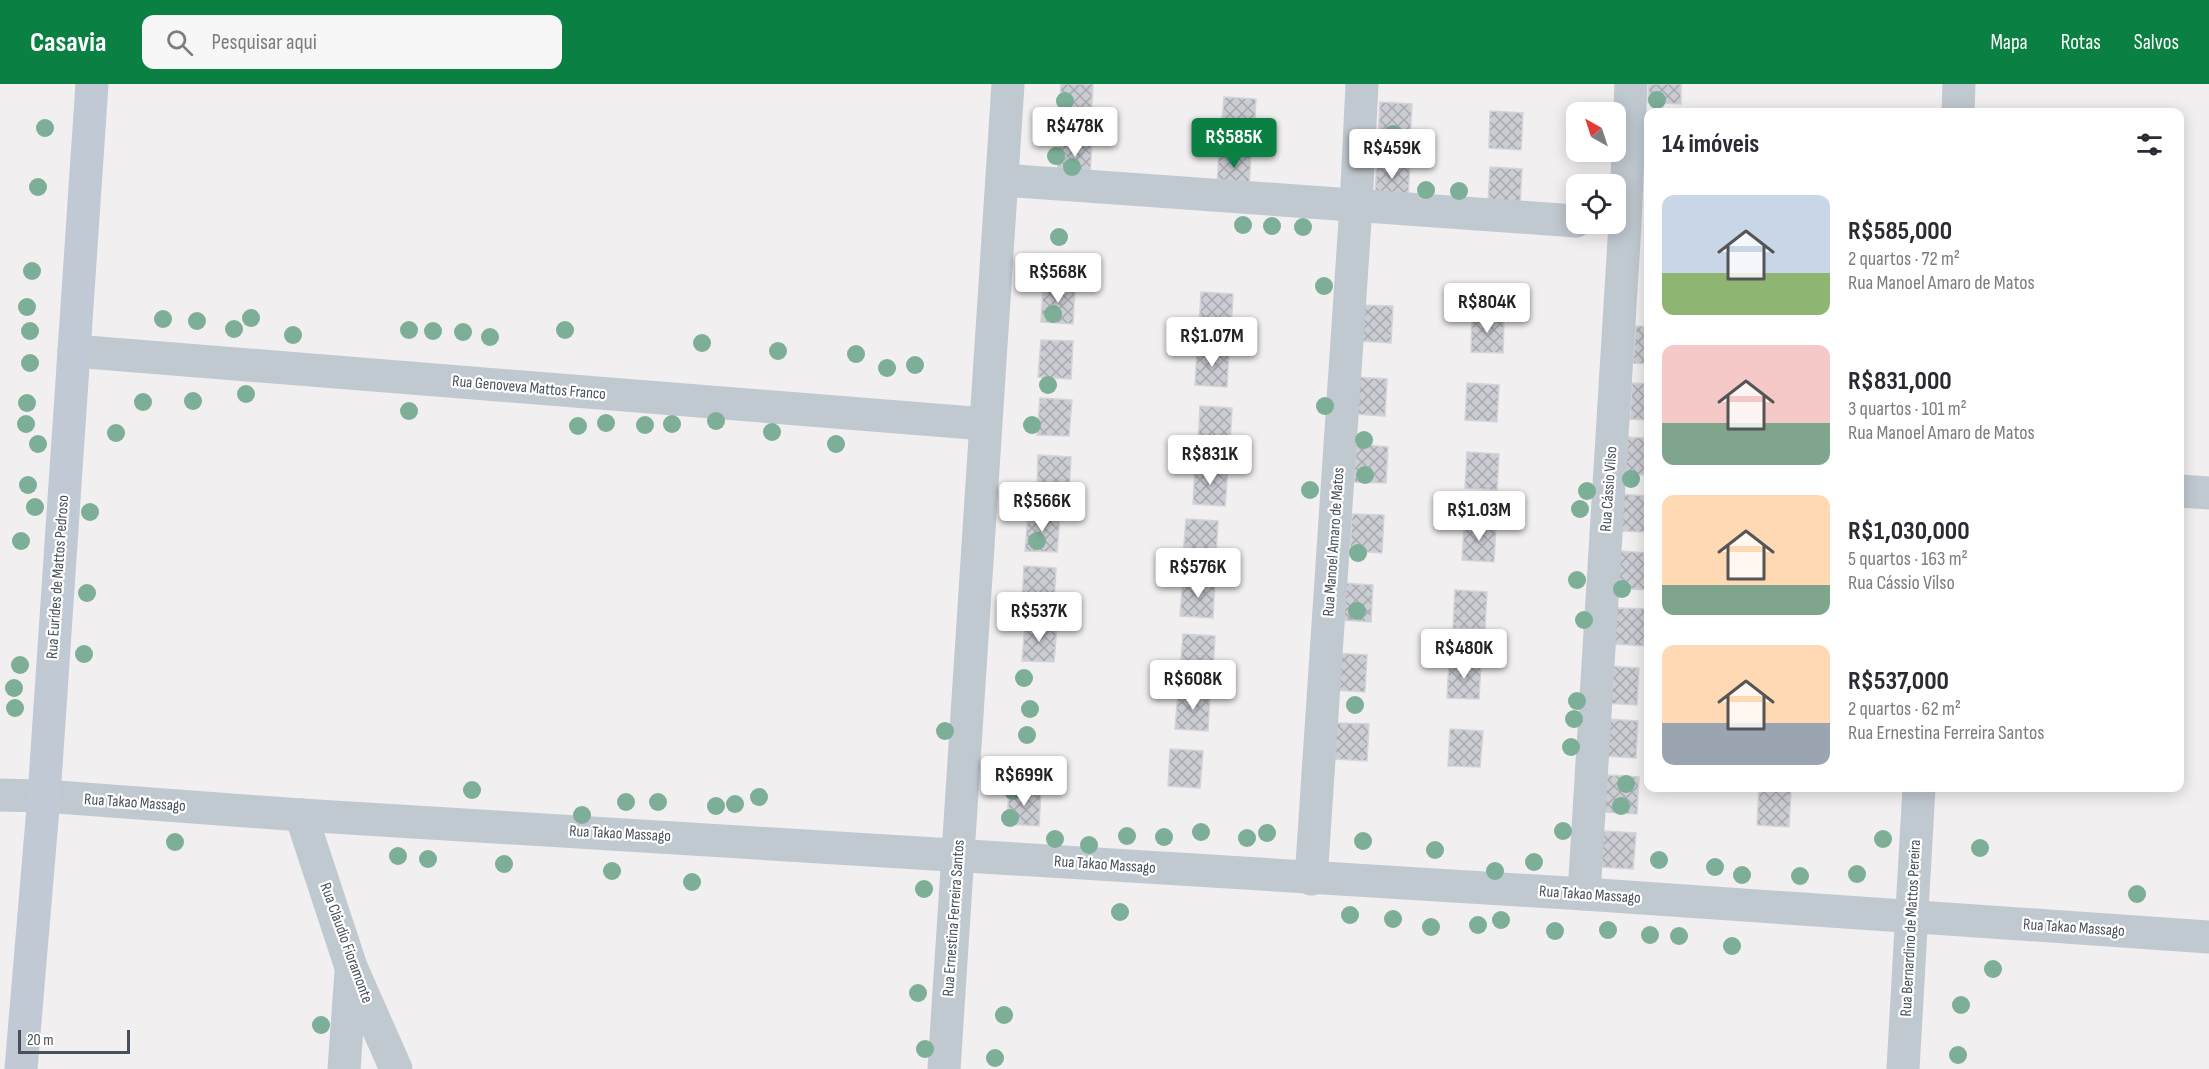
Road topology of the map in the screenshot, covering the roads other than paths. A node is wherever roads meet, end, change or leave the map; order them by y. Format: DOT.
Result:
graph roads {
  1 [pos="92,84"];
  2 [pos="1008,84"];
  3 [pos="1362,84"];
  4 [pos="1631,84"];
  5 [pos="1959,84"];
  6 [pos="1958,108"];
  7 [pos="1002,180"];
  8 [pos="1356,206"];
  9 [pos="1566,220"];
  10 [pos="1630,225"];
  11 [pos="74,351"];
  12 [pos="985,424"];
  13 [pos="2184,491"];
  14 [pos="2209,494"];
  15 [pos="1919,792"];
  16 [pos="0,795"];
  17 [pos="44,796"];
  18 [pos="302,815"];
  19 [pos="958,856"];
  20 [pos="1311,879"];
  21 [pos="1584,894"];
  22 [pos="1912,917"];
  23 [pos="2209,937"];
  24 [pos="351,967"];
  25 [pos="21,1069"];
  26 [pos="344,1069"];
  27 [pos="396,1069"];
  28 [pos="944,1069"];
  29 [pos="1903,1069"];
  1 -- 11 [label="street, Rua Eurídes de Mattos Pedroso"];
  2 -- 7 [label="street, Rua Ernestina Ferreira Santos"];
  3 -- 8 [label="street, Rua Manoel Amaro de Matos"];
  4 -- 10 [label="street, Rua Cássio Vilso"];
  5 -- 6 [label="street"];
  7 -- 8 [label="street"];
  7 -- 12 [label="street, Rua Ernestina Ferreira Santos"];
  8 -- 9 [label="street"];
  8 -- 20 [label="street, Rua Manoel Amaro de Matos"];
  10 -- 21 [label="street, Rua Cássio Vilso"];
  11 -- 12 [label="street, Rua Genoveva Mattos Franco"];
  11 -- 17 [label="street, Rua Eurídes de Mattos Pedroso"];
  12 -- 19 [label="street, Rua Ernestina Ferreira Santos"];
  13 -- 14 [label="street"];
  15 -- 22 [label="street, Rua Bernardino de Mattos Pereira"];
  16 -- 17 [label="street, Rua Takao Massago"];
  17 -- 18 [label="street, Rua Takao Massago"];
  17 -- 25 [label="street, Rua Eurídes de Mattos Pedroso"];
  18 -- 19 [label="street, Rua Takao Massago"];
  18 -- 24 [label="street, Rua Cláudio Fioramonte"];
  19 -- 20 [label="street, Rua Takao Massago"];
  19 -- 28 [label="street, Rua Ernestina Ferreira Santos"];
  20 -- 21 [label="street, Rua Takao Massago"];
  21 -- 22 [label="street, Rua Takao Massago"];
  22 -- 23 [label="street, Rua Takao Massago"];
  22 -- 29 [label="street, Rua Bernardino de Mattos Pereira"];
  24 -- 26 [label="street"];
  24 -- 27 [label="street, Rua Cláudio Fioramonte"];
}
